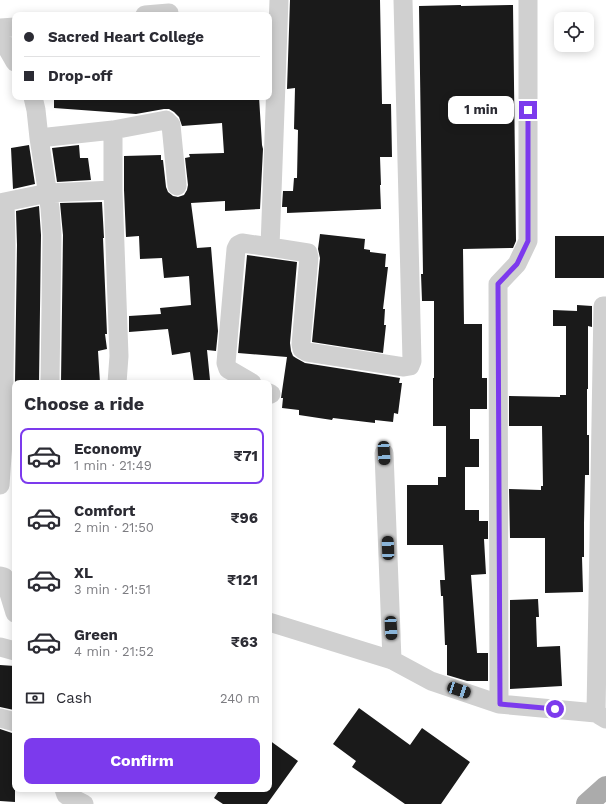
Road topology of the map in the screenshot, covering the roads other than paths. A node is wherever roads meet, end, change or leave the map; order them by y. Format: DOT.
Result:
graph roads {
  1 [pos="279,0"];
  2 [pos="403,0"];
  3 [pos="528,0"];
  4 [pos="12,27"];
  5 [pos="0,28"];
  6 [pos="0,36"];
  7 [pos="12,57"];
  8 [pos="34,100"];
  9 [pos="113,130"];
  10 [pos="39,138"];
  11 [pos="177,186"];
  12 [pos="113,190"];
  13 [pos="48,193"];
  14 [pos="2,203"];
  15 [pos="3,245"];
  16 [pos="270,246"];
  17 [pos="604,306"];
  18 [pos="50,380"];
  19 [pos="117,380"];
  20 [pos="246,380"];
  21 [pos="384,453"];
  22 [pos="0,485"];
  23 [pos="6,575"];
  24 [pos="12,600"];
  25 [pos="272,623"];
  26 [pos="0,647"];
  27 [pos="12,650"];
  28 [pos="392,660"];
  29 [pos="500,704"];
  30 [pos="601,716"];
  31 [pos="0,718"];
  32 [pos="12,721"];
  33 [pos="606,786"];
  34 [pos="65,792"];
  35 [pos="84,804"];
  36 [pos="587,804"];
  1 -- 16 [label="street"];
  2 -- 16 [label="street"];
  3 -- 29 [label="street"];
  4 -- 5 [label="street"];
  6 -- 7 [label="street"];
  8 -- 10 [label="street"];
  9 -- 10 [label="street"];
  9 -- 11 [label="street"];
  9 -- 12 [label="street"];
  10 -- 13 [label="street"];
  12 -- 13 [label="street"];
  12 -- 19 [label="street"];
  13 -- 14 [label="street"];
  13 -- 18 [label="street"];
  14 -- 15 [label="street"];
  15 -- 22 [label="street"];
  16 -- 20 [label="street"];
  17 -- 30 [label="street"];
  21 -- 28 [label="street"];
  23 -- 24 [label="street"];
  25 -- 28 [label="street"];
  26 -- 27 [label="street"];
  28 -- 29 [label="street"];
  29 -- 30 [label="street"];
  31 -- 32 [label="street"];
  33 -- 36 [label="main road"];
  34 -- 35 [label="street"];
}
